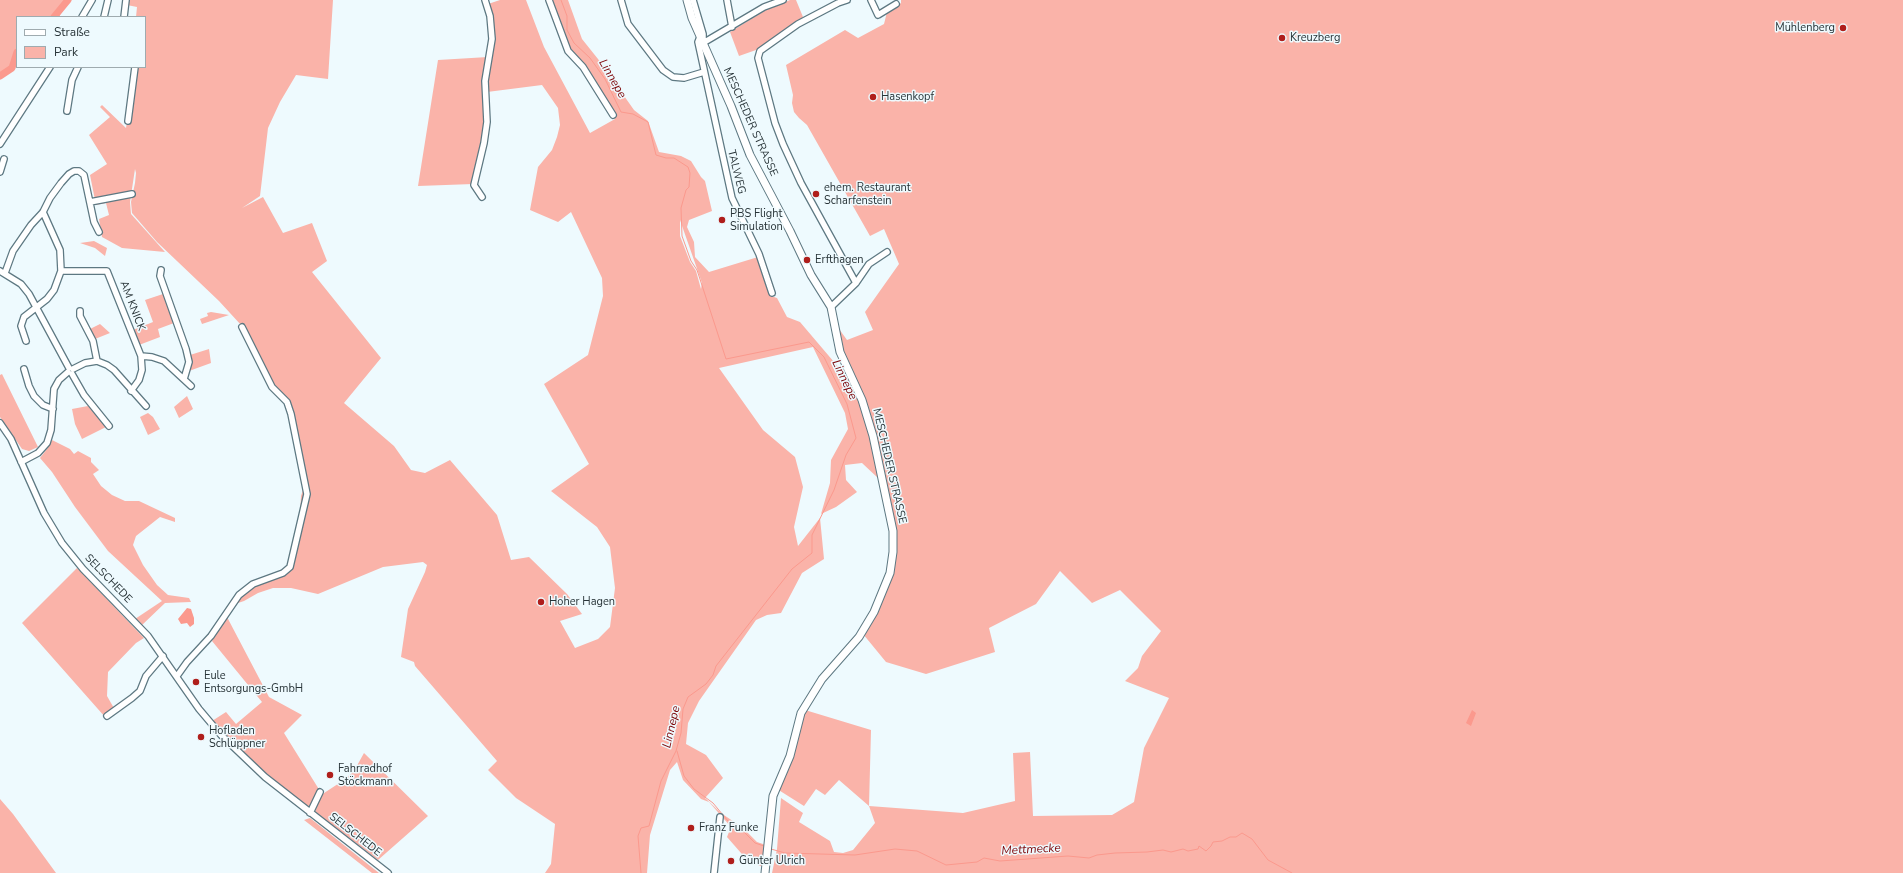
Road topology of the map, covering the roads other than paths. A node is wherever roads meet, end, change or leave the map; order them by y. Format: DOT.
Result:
graph roads {
  1 [pos="92,0"];
  2 [pos="108,0"];
  3 [pos="126,0"];
  4 [pos="485,0"];
  5 [pos="549,0"];
  6 [pos="621,0"];
  7 [pos="687,0"];
  8 [pos="693,0"];
  9 [pos="727,0"];
  10 [pos="783,0"];
  11 [pos="847,0"];
  12 [pos="871,0"];
  13 [pos="896,4"];
  14 [pos="83,16"];
  15 [pos="104,16"];
  16 [pos="124,16"];
  17 [pos="732,27"];
  18 [pos="702,40"];
  19 [pos="49,68"];
  20 [pos="78,68"];
  21 [pos="135,68"];
  22 [pos="704,72"];
  23 [pos="67,111"];
  24 [pos="613,115"];
  25 [pos="128,121"];
  26 [pos="0,144"];
  27 [pos="4,159"];
  28 [pos="0,172"];
  29 [pos="132,194"];
  30 [pos="482,197"];
  31 [pos="90,202"];
  32 [pos="43,212"];
  33 [pos="99,232"];
  34 [pos="887,252"];
  35 [pos="160,270"];
  36 [pos="61,271"];
  37 [pos="2,272"];
  38 [pos="856,283"];
  39 [pos="772,294"];
  40 [pos="37,307"];
  41 [pos="831,307"];
  42 [pos="80,311"];
  43 [pos="242,327"];
  44 [pos="26,342"];
  45 [pos="142,356"];
  46 [pos="97,360"];
  47 [pos="24,369"];
  48 [pos="71,371"];
  49 [pos="184,379"];
  50 [pos="191,386"];
  51 [pos="131,391"];
  52 [pos="146,406"];
  53 [pos="53,409"];
  54 [pos="0,423"];
  55 [pos="109,426"];
  56 [pos="21,462"];
  57 [pos="163,656"];
  58 [pos="176,676"];
  59 [pos="107,716"];
  60 [pos="320,792"];
  61 [pos="310,813"];
  62 [pos="720,817"];
  63 [pos="388,873"];
  64 [pos="714,873"];
  65 [pos="765,873"];
  1 -- 14 [label="street"];
  2 -- 15 [label="street"];
  3 -- 16 [label="street"];
  4 -- 30 [label="street"];
  5 -- 24 [label="street"];
  6 -- 22 [label="street"];
  7 -- 18 [label="main road, MESCHEDER STRASSE"];
  8 -- 18 [label="street, MESCHEDER STRASSE"];
  9 -- 17 [label="street"];
  10 -- 17 [label="street"];
  11 -- 38 [label="street"];
  12 -- 13 [label="street"];
  17 -- 18 [label="street"];
  18 -- 22 [label="street, TALWEG"];
  18 -- 41 [label="main road, MESCHEDER STRASSE"];
  19 -- 26 [label="street"];
  20 -- 23 [label="street"];
  21 -- 25 [label="street"];
  22 -- 39 [label="street, TALWEG"];
  27 -- 28 [label="street"];
  29 -- 31 [label="street"];
  31 -- 32 [label="street"];
  31 -- 33 [label="street"];
  32 -- 36 [label="street"];
  32 -- 37 [label="street"];
  34 -- 38 [label="street"];
  35 -- 49 [label="street"];
  36 -- 40 [label="street"];
  36 -- 45 [label="street, AM KNICK"];
  37 -- 40 [label="street"];
  38 -- 41 [label="street"];
  40 -- 44 [label="street"];
  40 -- 48 [label="street"];
  41 -- 65 [label="main road, MESCHEDER STRASSE"];
  42 -- 46 [label="street"];
  43 -- 58 [label="street"];
  45 -- 49 [label="street"];
  45 -- 51 [label="street, AM KNICK"];
  46 -- 48 [label="street"];
  46 -- 51 [label="street"];
  47 -- 53 [label="street"];
  48 -- 53 [label="street"];
  48 -- 55 [label="street"];
  49 -- 50 [label="street"];
  51 -- 52 [label="street"];
  53 -- 56 [label="street"];
  54 -- 56 [label="street, SELSCHEDE"];
  56 -- 57 [label="street, SELSCHEDE"];
  57 -- 58 [label="street, SELSCHEDE"];
  57 -- 59 [label="street"];
  58 -- 61 [label="street, SELSCHEDE"];
  60 -- 61 [label="street"];
  61 -- 63 [label="street, SELSCHEDE"];
  62 -- 64 [label="street"];
}
